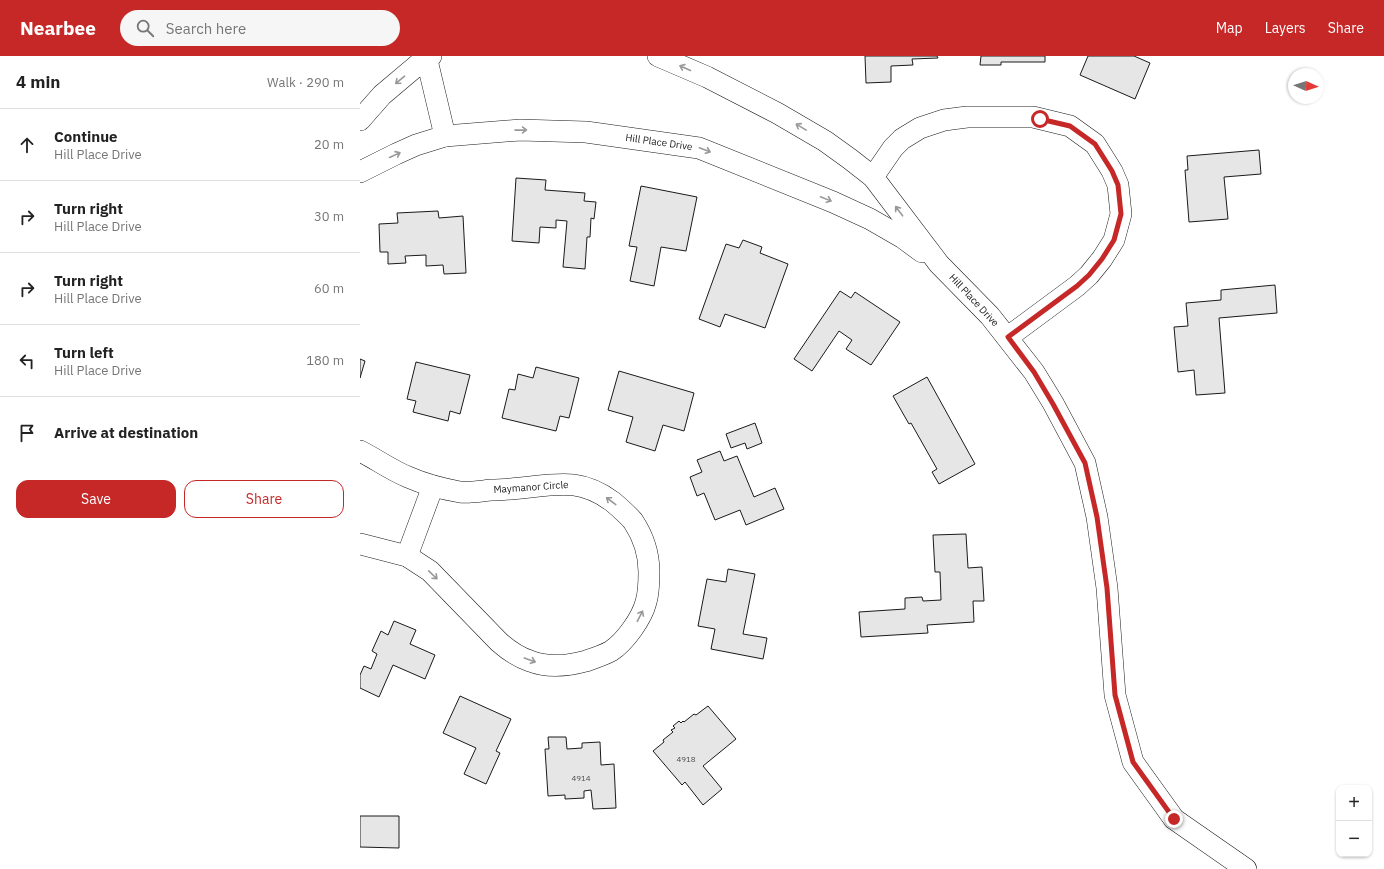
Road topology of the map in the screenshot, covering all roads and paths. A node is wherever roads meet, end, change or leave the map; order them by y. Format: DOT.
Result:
graph roads {
  1 [pos="428,56"];
  2 [pos="658,56"];
  3 [pos="360,120"];
  4 [pos="445,136"];
  5 [pos="360,172"];
  6 [pos="873,177"];
  7 [pos="939,264"];
  8 [pos="1008,337"];
  9 [pos="360,451"];
  10 [pos="433,486"];
  11 [pos="360,544"];
  12 [pos="407,556"];
  13 [pos="1246,869"];
  1 -- 3 [label="street, one-way"];
  1 -- 4 [label="street"];
  6 -- 2 [label="street, Hill Place Drive, one-way"];
  5 -- 4 [label="street, Hill Place Drive, one-way"];
  4 -- 7 [label="street, Hill Place Drive, one-way"];
  7 -- 6 [label="street, Hill Place Drive, one-way"];
  6 -- 8 [label="street"];
  7 -- 8 [label="street, Hill Place Drive"];
  8 -- 13 [label="street, Hill Place Drive"];
  9 -- 10 [label="street, Maymanor Circle"];
  10 -- 12 [label="street"];
  12 -- 10 [label="street, Maymanor Circle, one-way"];
  11 -- 12 [label="street, Maymanor Circle"];
}
